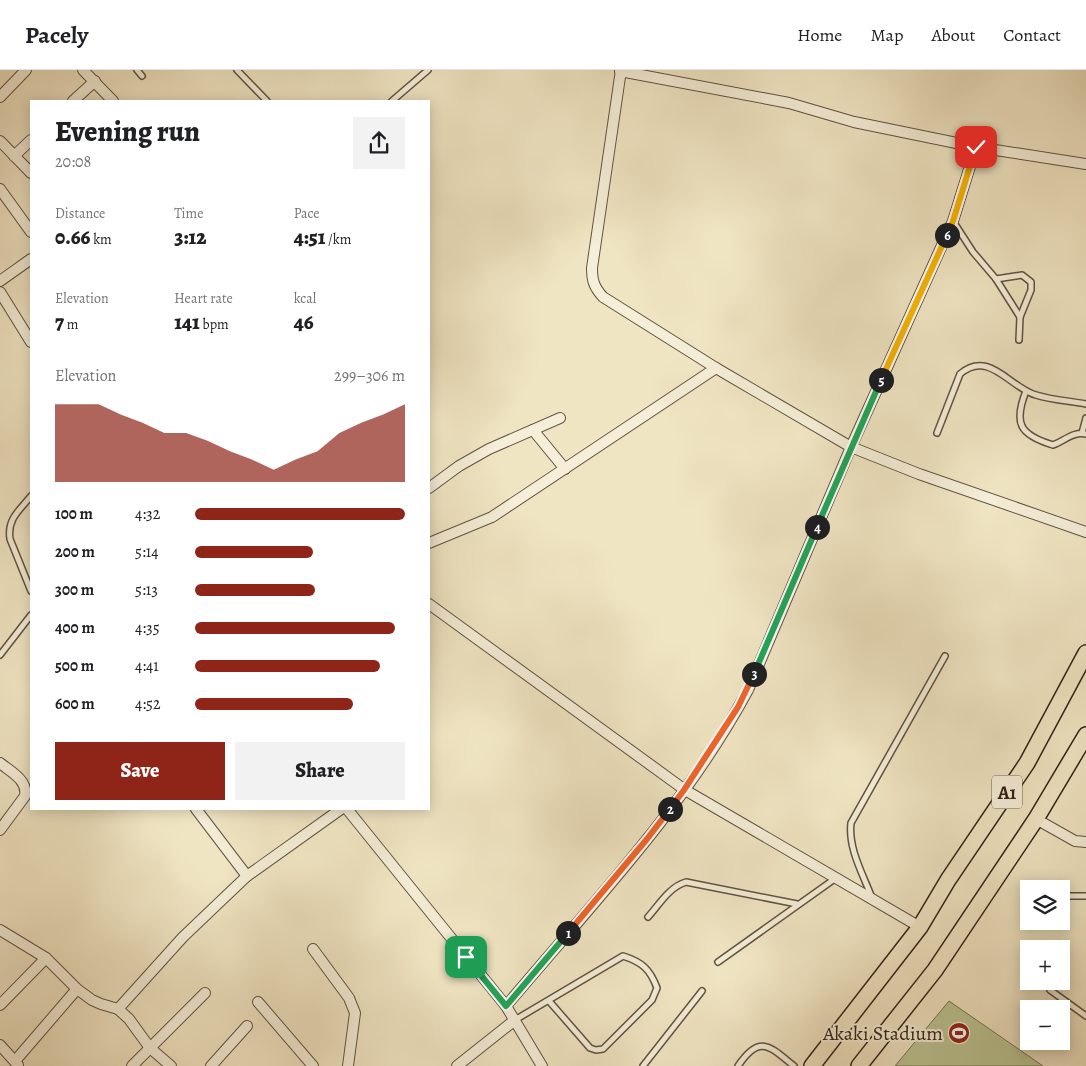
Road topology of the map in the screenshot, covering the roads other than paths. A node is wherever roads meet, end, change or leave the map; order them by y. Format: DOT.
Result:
graph roads {
  1 [pos="26,70"];
  2 [pos="83,70"];
  3 [pos="137,70"];
  4 [pos="237,70"];
  5 [pos="428,70"];
  6 [pos="620,70"];
  7 [pos="142,76"];
  8 [pos="94,81"];
  9 [pos="0,97"];
  10 [pos="74,100"];
  11 [pos="112,100"];
  12 [pos="266,100"];
  13 [pos="393,100"];
  14 [pos="0,140"];
  15 [pos="30,141"];
  16 [pos="976,147"];
  17 [pos="14,156"];
  18 [pos="1086,164"];
  19 [pos="30,172"];
  20 [pos="0,189"];
  21 [pos="953,221"];
  22 [pos="30,231"];
  23 [pos="30,260"];
  24 [pos="996,278"];
  25 [pos="0,280"];
  26 [pos="0,292"];
  27 [pos="1020,317"];
  28 [pos="30,340"];
  29 [pos="1019,340"];
  30 [pos="716,368"];
  31 [pos="1026,391"];
  32 [pos="1086,404"];
  33 [pos="560,418"];
  34 [pos="1086,418"];
  35 [pos="534,430"];
  36 [pos="937,432"];
  37 [pos="1084,433"];
  38 [pos="851,447"];
  39 [pos="565,469"];
  40 [pos="430,487"];
  41 [pos="30,497"];
  42 [pos="1086,532"];
  43 [pos="430,542"];
  44 [pos="30,589"];
  45 [pos="430,605"];
  46 [pos="30,616"];
  47 [pos="1086,653"];
  48 [pos="0,655"];
  49 [pos="945,656"];
  50 [pos="1086,735"];
  51 [pos="0,763"];
  52 [pos="684,790"];
  53 [pos="197,810"];
  54 [pos="340,810"];
  55 [pos="348,810"];
  56 [pos="1036,819"];
  57 [pos="0,830"];
  58 [pos="1086,842"];
  59 [pos="247,876"];
  60 [pos="836,878"];
  61 [pos="1070,896"];
  62 [pos="1086,896"];
  63 [pos="873,900"];
  64 [pos="797,904"];
  65 [pos="648,917"];
  66 [pos="920,927"];
  67 [pos="0,930"];
  68 [pos="313,949"];
  69 [pos="46,958"];
  70 [pos="718,962"];
  71 [pos="77,989"];
  72 [pos="1050,990"];
  73 [pos="702,992"];
  74 [pos="205,993"];
  75 [pos="549,1001"];
  76 [pos="258,1002"];
  77 [pos="0,1005"];
  78 [pos="506,1006"];
  79 [pos="118,1008"];
  80 [pos="1086,1016"];
  81 [pos="515,1020"];
  82 [pos="247,1026"];
  83 [pos="0,1047"];
  84 [pos="150,1048"];
  85 [pos="17,1063"];
  86 [pos="132,1066"];
  87 [pos="171,1066"];
  88 [pos="212,1066"];
  89 [pos="313,1066"];
  90 [pos="348,1066"];
  91 [pos="457,1066"];
  92 [pos="542,1066"];
  93 [pos="643,1066"];
  94 [pos="738,1066"];
  95 [pos="794,1066"];
  96 [pos="812,1066"];
  97 [pos="859,1066"];
  1 -- 9 [label="street"];
  2 -- 8 [label="street"];
  3 -- 7 [label="lane"];
  4 -- 12 [label="lane"];
  5 -- 13 [label="lane"];
  6 -- 16 [label="street"];
  6 -- 30 [label="street"];
  8 -- 10 [label="street"];
  8 -- 11 [label="street"];
  14 -- 17 [label="street"];
  15 -- 17 [label="street"];
  16 -- 18 [label="street"];
  16 -- 21 [label="street"];
  17 -- 19 [label="street"];
  20 -- 22 [label="street"];
  21 -- 24 [label="lane"];
  21 -- 38 [label="street"];
  23 -- 25 [label="street"];
  24 -- 27 [label="lane"];
  24 -- 27 [label="lane"];
  26 -- 28 [label="street"];
  27 -- 29 [label="lane"];
  30 -- 38 [label="street"];
  30 -- 39 [label="street"];
  31 -- 32 [label="lane"];
  31 -- 36 [label="lane"];
  31 -- 37 [label="lane"];
  33 -- 35 [label="street"];
  34 -- 37 [label="lane"];
  35 -- 39 [label="street"];
  35 -- 40 [label="street"];
  38 -- 42 [label="street"];
  38 -- 52 [label="street"];
  39 -- 43 [label="street"];
  41 -- 44 [label="lane"];
  45 -- 52 [label="street"];
  46 -- 48 [label="lane"];
  47 -- 66 [label="main road, A1"];
  49 -- 63 [label="lane"];
  50 -- 56 [label="main road, A1"];
  51 -- 57 [label="street"];
  52 -- 60 [label="street"];
  52 -- 78 [label="street"];
  53 -- 59 [label="street"];
  54 -- 59 [label="street"];
  55 -- 78 [label="street"];
  56 -- 58 [label="street"];
  56 -- 97 [label="main road, A1"];
  59 -- 79 [label="street"];
  60 -- 63 [label="street"];
  60 -- 64 [label="lane"];
  61 -- 62 [label="lane"];
  63 -- 66 [label="street"];
  64 -- 65 [label="lane"];
  64 -- 70 [label="lane"];
  66 -- 96 [label="main road, A1"];
  67 -- 69 [label="street"];
  68 -- 90 [label="street"];
  69 -- 71 [label="street"];
  69 -- 77 [label="street"];
  71 -- 79 [label="street"];
  71 -- 85 [label="street"];
  72 -- 80 [label="lane"];
  73 -- 93 [label="lane"];
  74 -- 84 [label="street"];
  75 -- 75 [label="lane"];
  75 -- 81 [label="lane"];
  76 -- 89 [label="street"];
  78 -- 81 [label="street"];
  79 -- 84 [label="street"];
  81 -- 91 [label="street"];
  81 -- 92 [label="street"];
  82 -- 88 [label="street"];
  83 -- 85 [label="street"];
  84 -- 86 [label="street"];
  84 -- 87 [label="street"];
  94 -- 95 [label="lane"];
}
